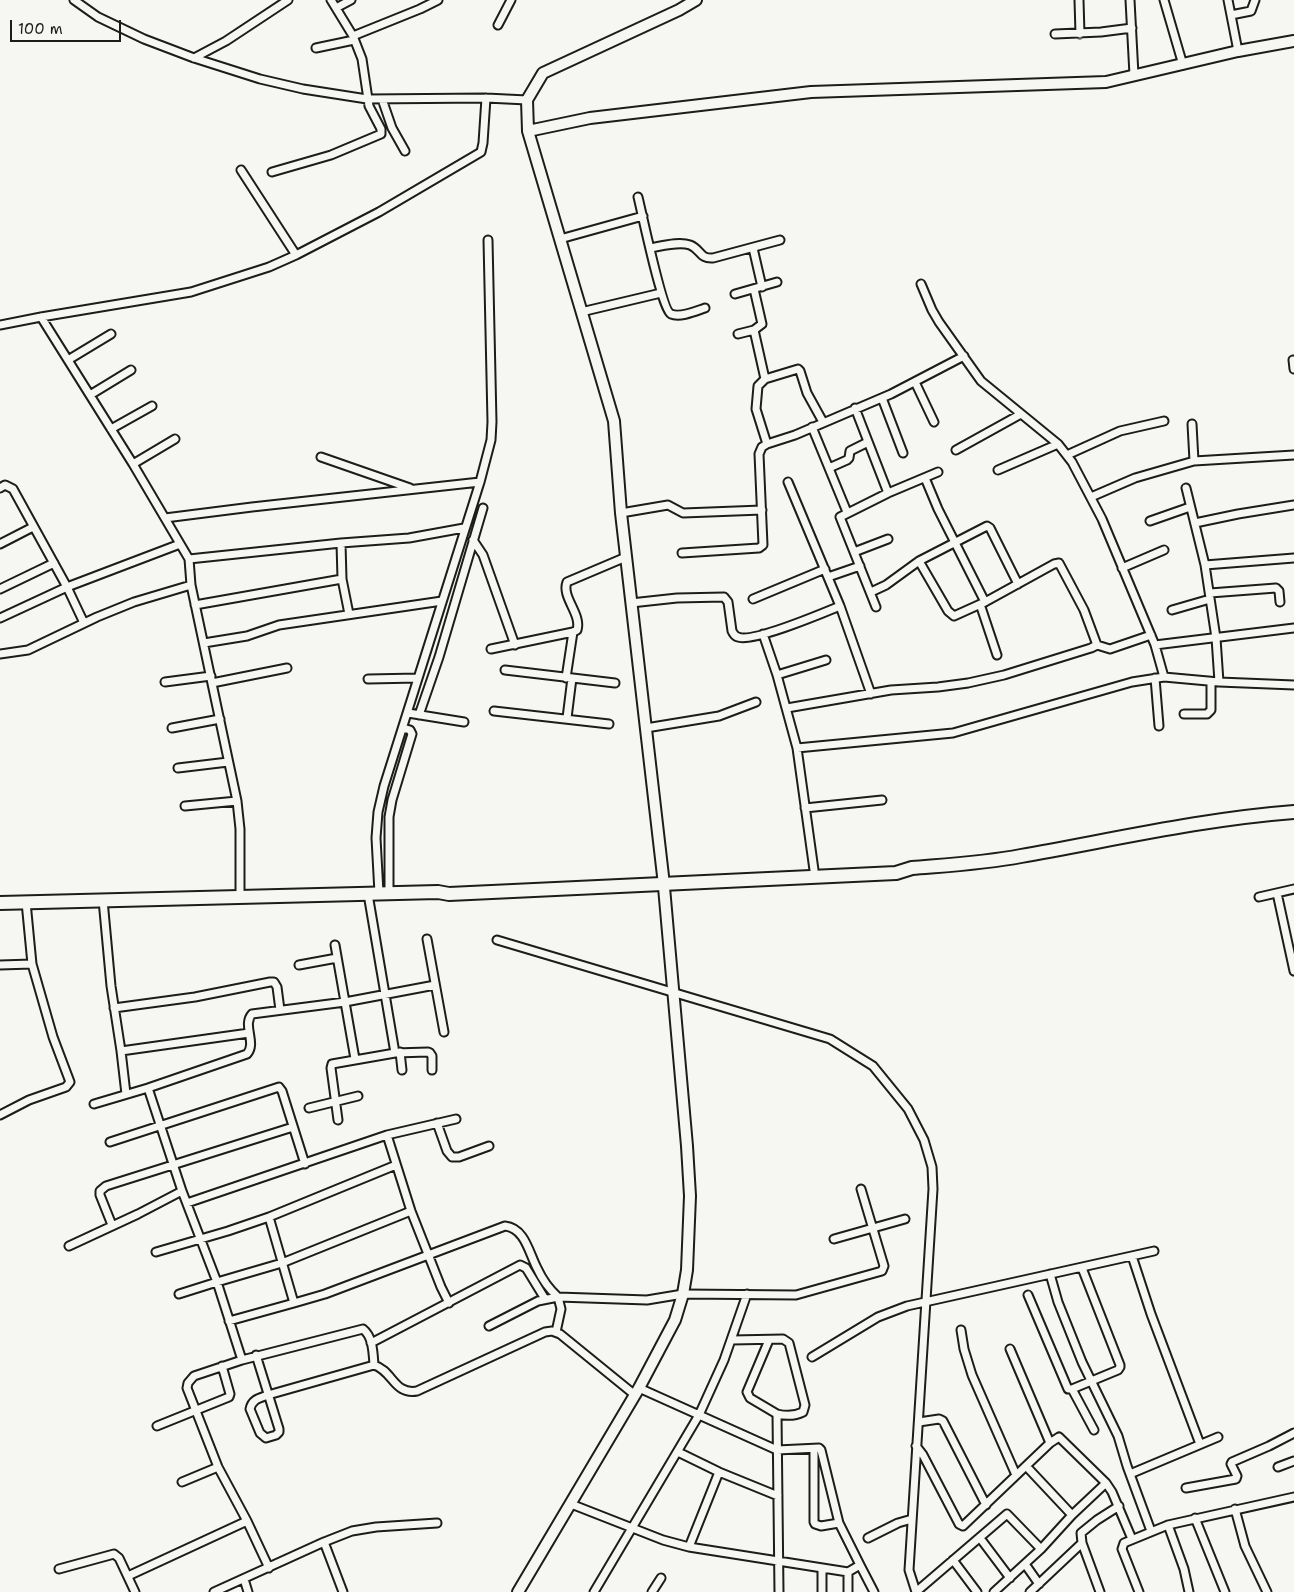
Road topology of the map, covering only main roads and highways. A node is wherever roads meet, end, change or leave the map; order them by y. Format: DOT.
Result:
graph roads {
  1 [pos="1294,812"];
  2 [pos="912,868"];
  3 [pos="663,880"];
  4 [pos="0,903"];
  1 -- 2 [label="highway"];
  2 -- 3 [label="highway"];
  2 -- 3 [label="highway"];
  3 -- 4 [label="highway"];
}
